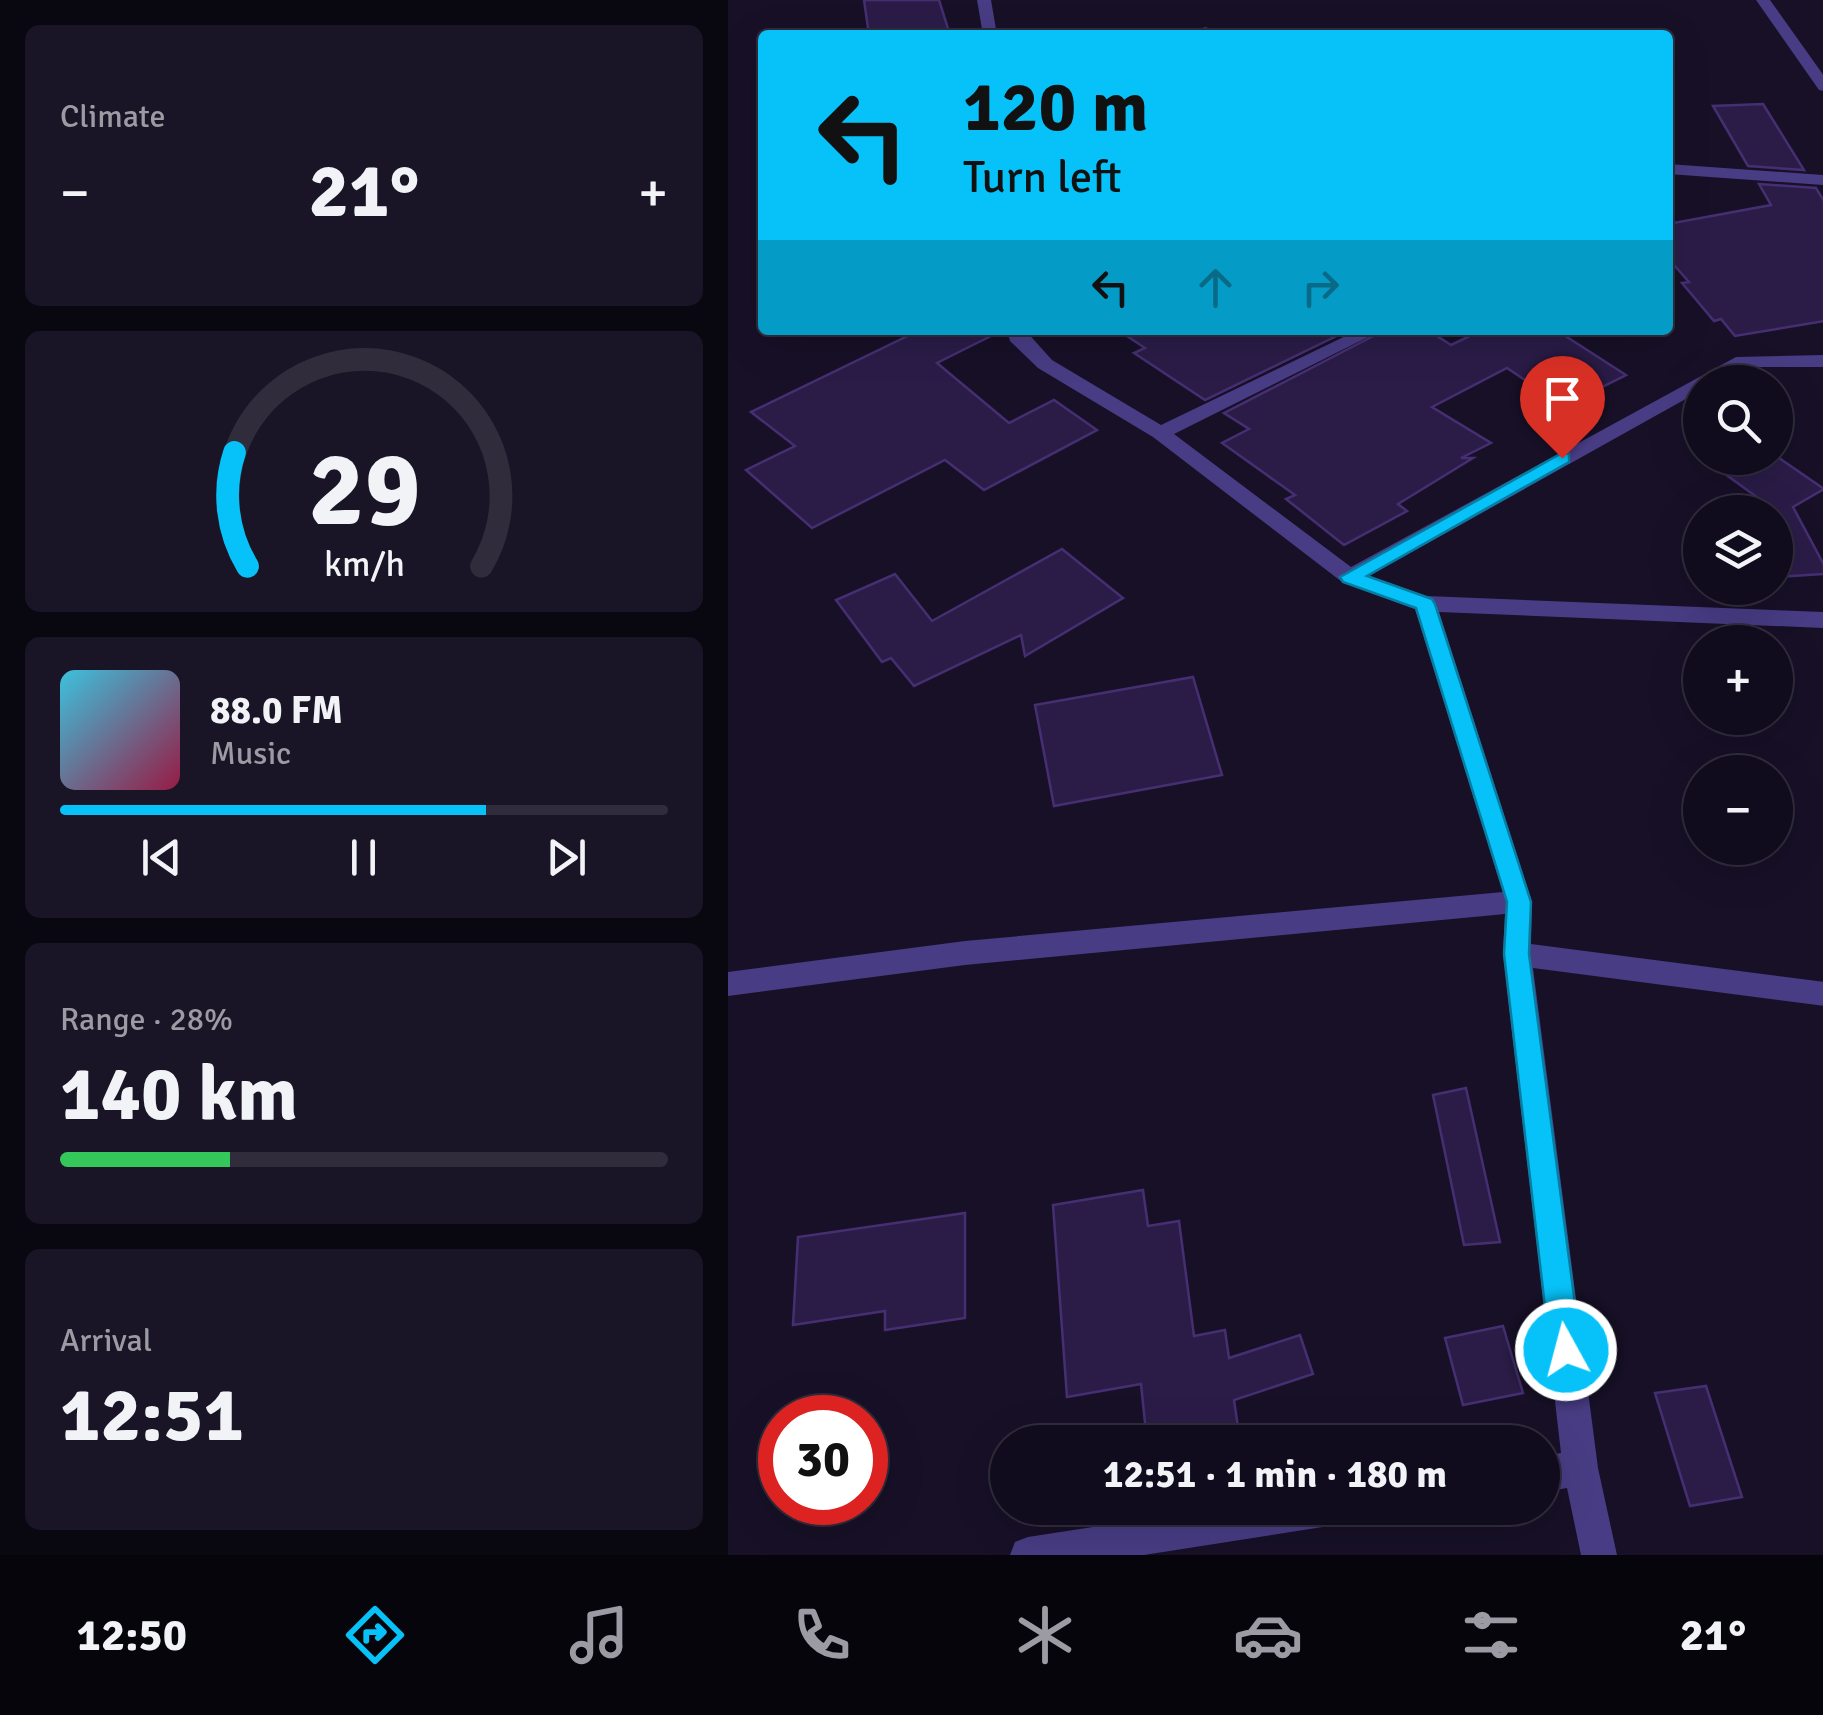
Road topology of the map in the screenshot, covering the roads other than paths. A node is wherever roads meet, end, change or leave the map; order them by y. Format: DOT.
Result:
graph roads {
  1 [pos="984,0"];
  2 [pos="1763,0"];
  3 [pos="989,30"];
  4 [pos="1824,57"];
  5 [pos="1801,58"];
  6 [pos="1824,87"];
  7 [pos="1673,168"];
  8 [pos="1824,180"];
  9 [pos="1017,335"];
  10 [pos="1364,335"];
  11 [pos="1824,362"];
  12 [pos="1737,365"];
  13 [pos="1683,393"];
  14 [pos="1160,434"];
  15 [pos="1350,577"];
  16 [pos="1425,604"];
  17 [pos="1824,620"];
  18 [pos="1519,902"];
  19 [pos="1517,954"];
  20 [pos="728,984"];
  21 [pos="1824,994"];
  22 [pos="1580,1468"];
  23 [pos="1560,1471"];
  24 [pos="1221,1525"];
  25 [pos="1028,1555"];
  26 [pos="1599,1555"];
  1 -- 3 [label="street"];
  2 -- 5 [label="street"];
  4 -- 5 [label="street"];
  5 -- 6 [label="street"];
  7 -- 8 [label="street"];
  9 -- 14 [label="street"];
  10 -- 14 [label="street"];
  11 -- 12 [label="street"];
  13 -- 15 [label="street"];
  14 -- 15 [label="street"];
  15 -- 16 [label="street"];
  16 -- 17 [label="street"];
  16 -- 18 [label="street"];
  18 -- 19 [label="street"];
  18 -- 20 [label="street"];
  19 -- 21 [label="street"];
  19 -- 22 [label="street"];
  22 -- 23 [label="street"];
  22 -- 26 [label="street"];
  24 -- 25 [label="street"];
}
